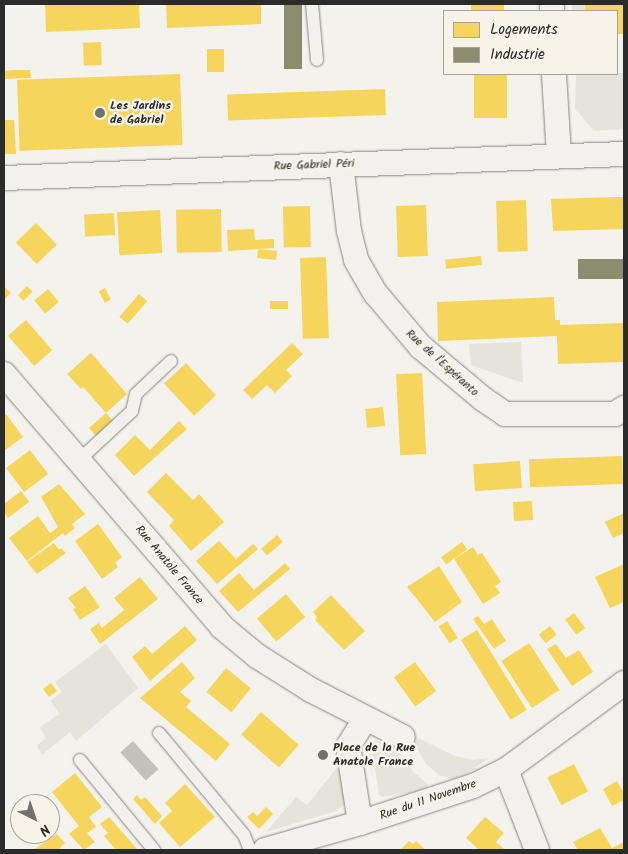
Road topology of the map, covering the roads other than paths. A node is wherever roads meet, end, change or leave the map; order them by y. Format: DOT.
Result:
graph roads {
  1 [pos="312,4"];
  2 [pos="317,60"];
  3 [pos="554,75"];
  4 [pos="624,154"];
  5 [pos="559,155"];
  6 [pos="341,164"];
  7 [pos="4,178"];
  8 [pos="170,361"];
  9 [pos="4,374"];
  10 [pos="624,408"];
  11 [pos="79,460"];
  12 [pos="624,683"];
  13 [pos="365,719"];
  14 [pos="159,733"];
  15 [pos="403,737"];
  16 [pos="80,760"];
  17 [pos="506,770"];
  18 [pos="360,823"];
  19 [pos="154,850"];
  20 [pos="250,850"];
  21 [pos="265,850"];
  22 [pos="537,850"];
  1 -- 2 [label="lane"];
  3 -- 5 [label="street"];
  4 -- 5 [label="street, Rue Gabriel Péri"];
  5 -- 6 [label="street, Rue Gabriel Péri"];
  6 -- 7 [label="street, Rue Gabriel Péri"];
  6 -- 10 [label="street, Rue de l'Espéranto"];
  8 -- 11 [label="lane"];
  9 -- 11 [label="street, Rue Anatole France"];
  11 -- 13 [label="street, Rue Anatole France"];
  12 -- 17 [label="street, Rue du 11 Novembre"];
  13 -- 15 [label="street, Rue Anatole France"];
  13 -- 18 [label="street"];
  14 -- 20 [label="lane"];
  16 -- 19 [label="lane"];
  17 -- 18 [label="street, Rue du 11 Novembre"];
  17 -- 22 [label="street"];
  18 -- 21 [label="street, Rue du 11 Novembre"];
}
